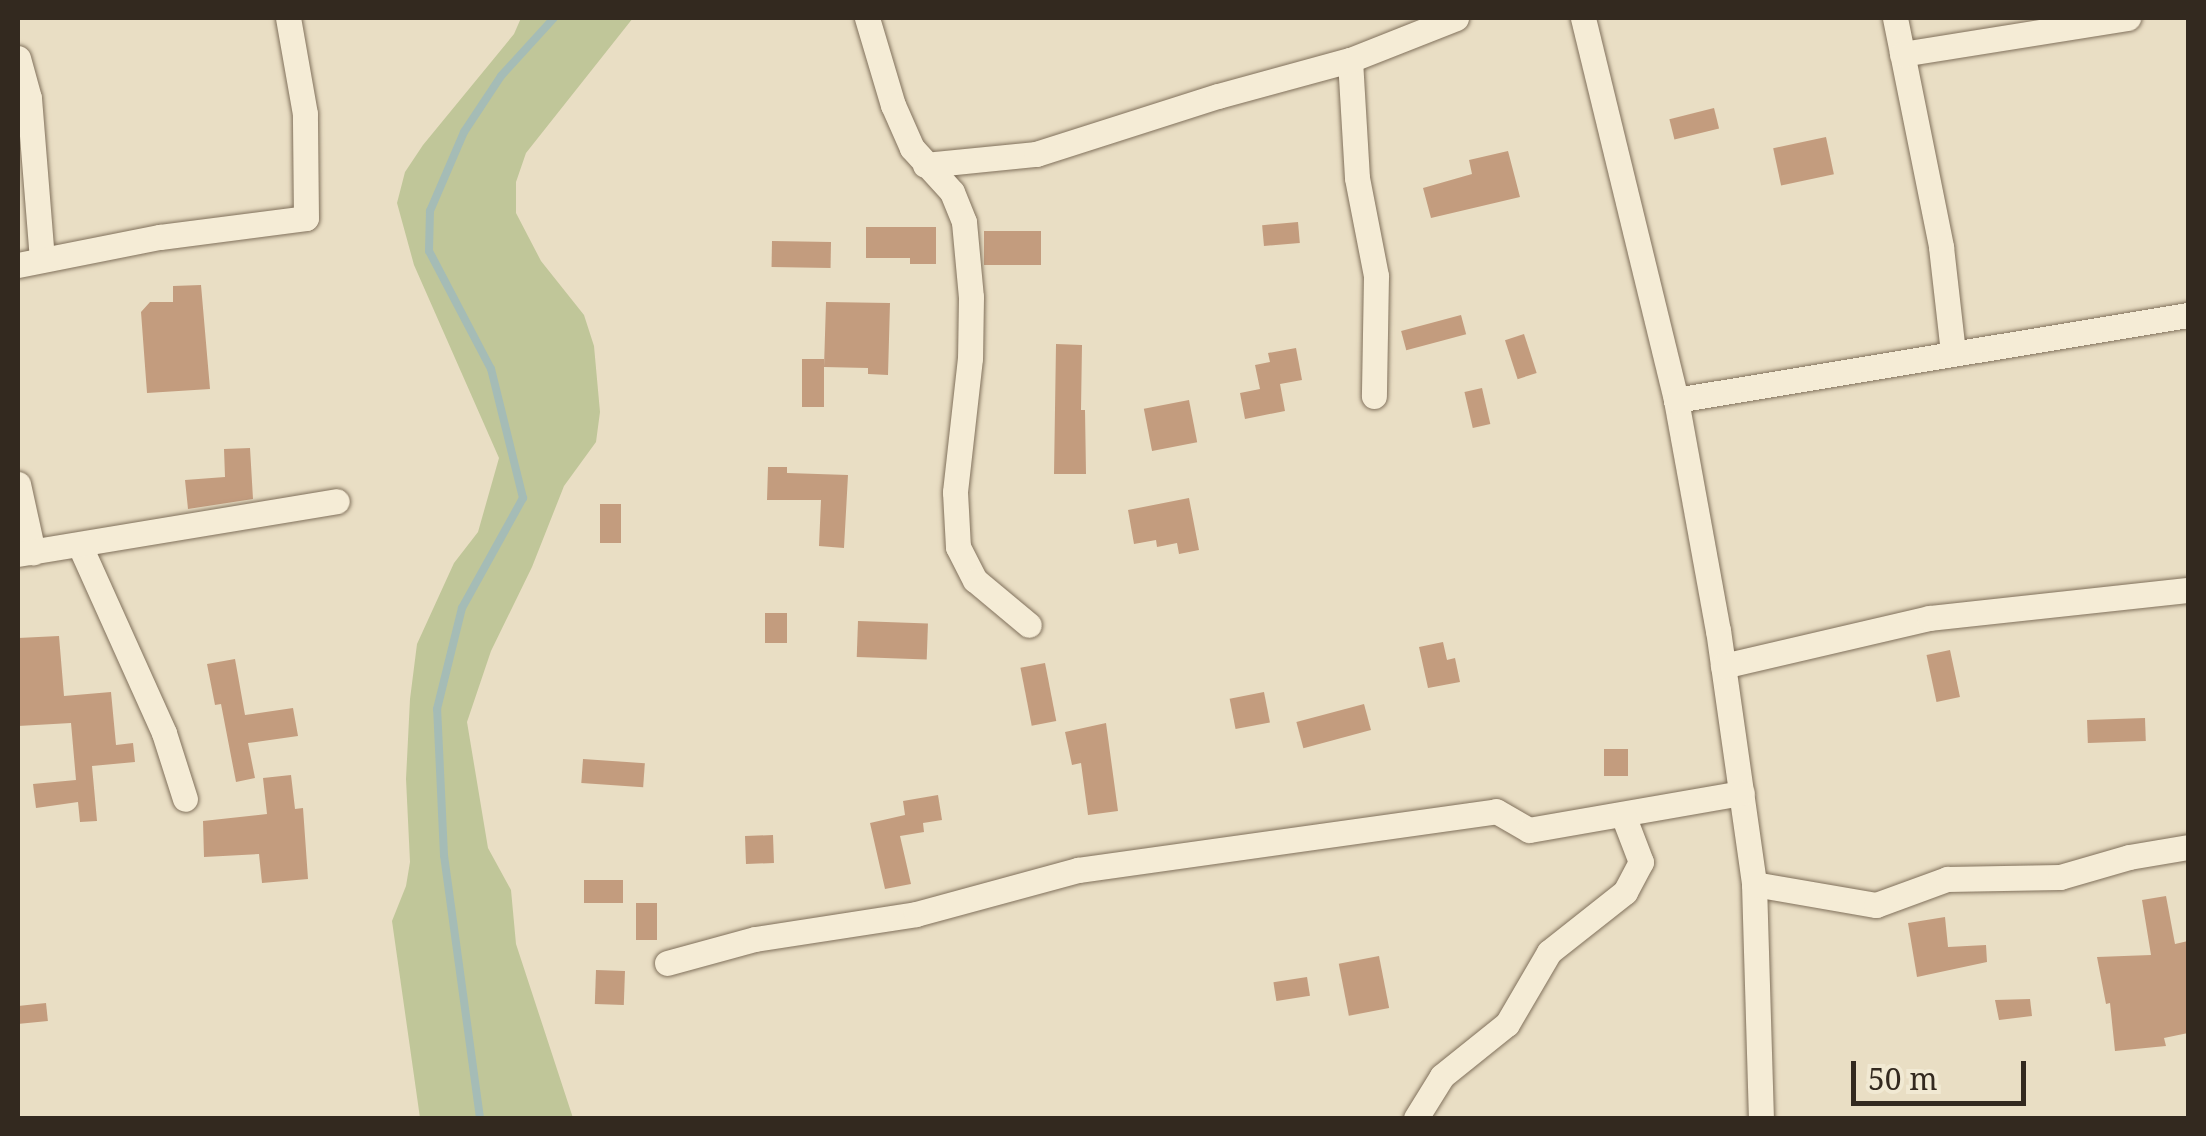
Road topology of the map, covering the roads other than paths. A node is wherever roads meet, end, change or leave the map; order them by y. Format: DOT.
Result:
graph roads {
  1 [pos="288,18"];
  2 [pos="867,18"];
  3 [pos="1456,18"];
  4 [pos="1583,18"];
  5 [pos="1894,18"];
  6 [pos="2128,18"];
  7 [pos="1902,54"];
  8 [pos="18,58"];
  9 [pos="1350,60"];
  10 [pos="925,165"];
  11 [pos="30,262"];
  12 [pos="2188,315"];
  13 [pos="1953,353"];
  14 [pos="1374,396"];
  15 [pos="1676,400"];
  16 [pos="18,484"];
  17 [pos="337,501"];
  18 [pos="80,546"];
  19 [pos="26,553"];
  20 [pos="2188,590"];
  21 [pos="1029,625"];
  22 [pos="1723,666"];
  23 [pos="1742,793"];
  24 [pos="185,799"];
  25 [pos="1623,816"];
  26 [pos="2188,847"];
  27 [pos="1754,884"];
  28 [pos="667,963"];
  29 [pos="1416,1118"];
  30 [pos="1761,1118"];
  1 -- 11 [label="street"];
  2 -- 10 [label="street"];
  3 -- 9 [label="street"];
  4 -- 15 [label="street"];
  5 -- 7 [label="street"];
  6 -- 7 [label="street"];
  7 -- 13 [label="street"];
  8 -- 11 [label="street"];
  9 -- 10 [label="street"];
  9 -- 14 [label="street"];
  10 -- 21 [label="street"];
  12 -- 13 [label="street"];
  13 -- 15 [label="street"];
  15 -- 22 [label="street"];
  16 -- 19 [label="street"];
  17 -- 18 [label="street"];
  18 -- 19 [label="street"];
  18 -- 24 [label="street"];
  20 -- 22 [label="street"];
  22 -- 23 [label="street"];
  23 -- 25 [label="street"];
  23 -- 27 [label="street"];
  25 -- 28 [label="street"];
  25 -- 29 [label="street"];
  26 -- 27 [label="street"];
  27 -- 30 [label="street"];
}
